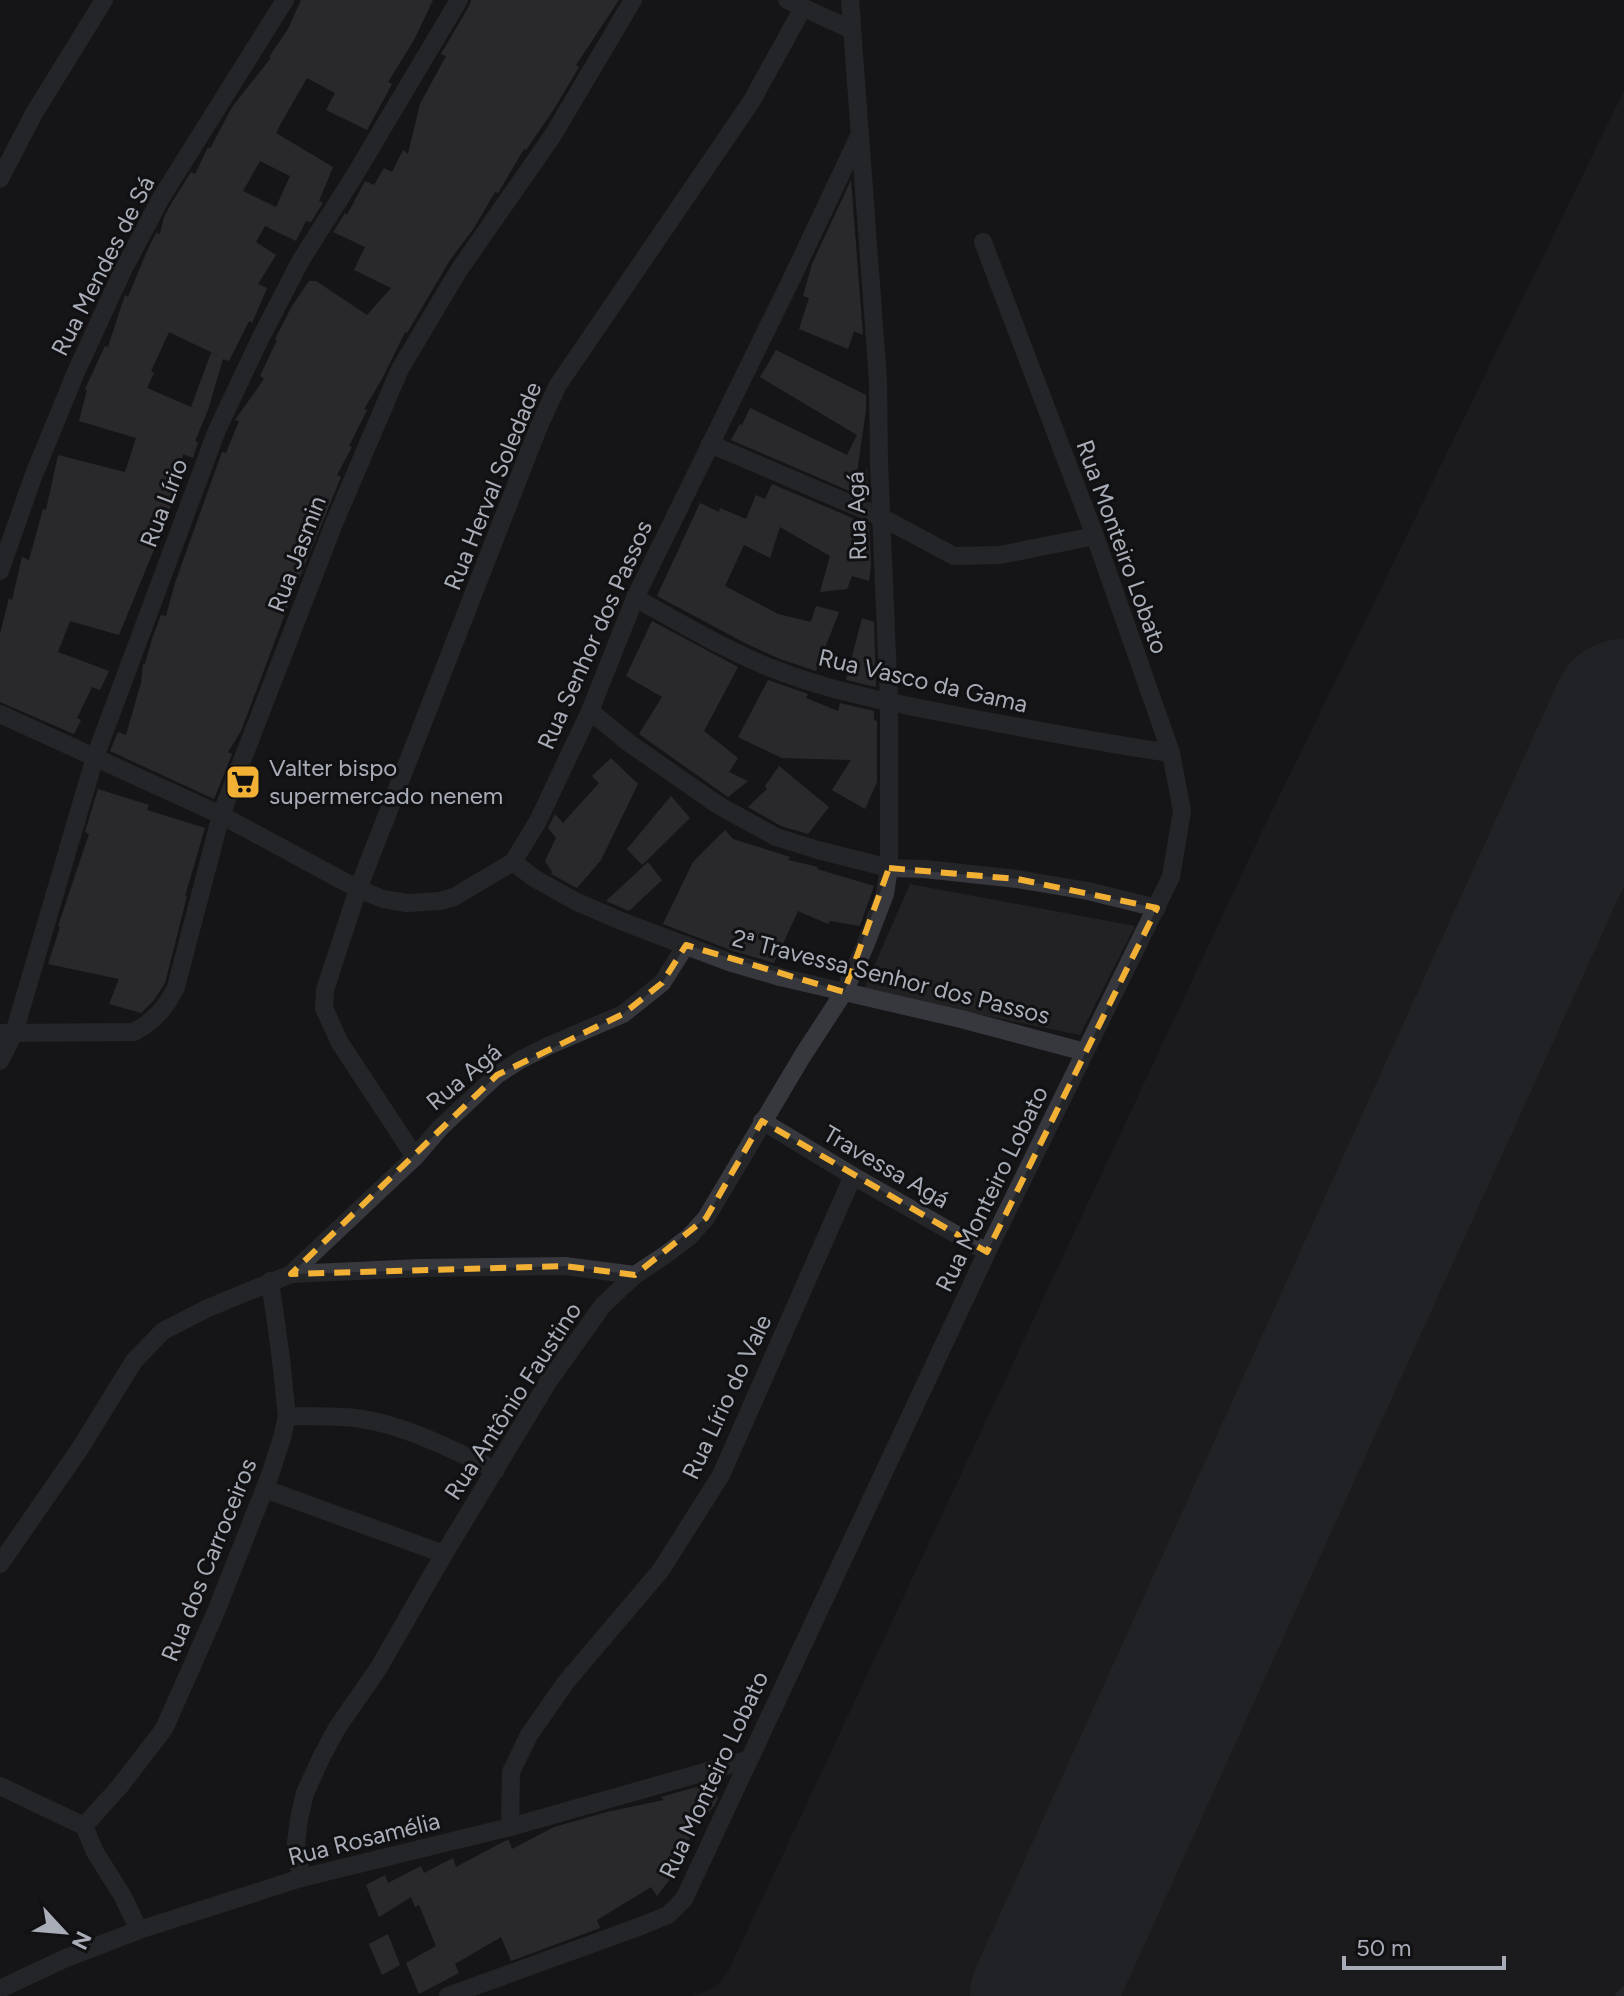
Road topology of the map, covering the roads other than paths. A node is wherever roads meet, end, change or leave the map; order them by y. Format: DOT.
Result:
graph roads {
  1 [pos="104,0"];
  2 [pos="285,0"];
  3 [pos="459,0"];
  4 [pos="633,0"];
  5 [pos="850,0"];
  6 [pos="795,4"];
  7 [pos="852,30"];
  8 [pos="860,134"];
  9 [pos="0,179"];
  10 [pos="983,242"];
  11 [pos="710,444"];
  12 [pos="881,517"];
  13 [pos="1095,536"];
  14 [pos="0,571"];
  15 [pos="635,598"];
  16 [pos="889,703"];
  17 [pos="590,711"];
  18 [pos="0,714"];
  19 [pos="1171,753"];
  20 [pos="95,757"];
  21 [pos="221,815"];
  22 [pos="513,862"];
  23 [pos="889,868"];
  24 [pos="358,889"];
  25 [pos="1157,908"];
  26 [pos="686,945"];
  27 [pos="844,992"];
  28 [pos="7,1033"];
  29 [pos="1085,1052"];
  30 [pos="0,1061"];
  31 [pos="762,1121"];
  32 [pos="415,1157"];
  33 [pos="853,1176"];
  34 [pos="987,1252"];
  35 [pos="291,1274"];
  36 [pos="635,1275"];
  37 [pos="270,1281"];
  38 [pos="287,1416"];
  39 [pos="496,1470"];
  40 [pos="265,1489"];
  41 [pos="444,1554"];
  42 [pos="0,1564"];
  43 [pos="747,1760"];
  44 [pos="0,1786"];
  45 [pos="84,1826"];
  46 [pos="510,1827"];
  47 [pos="301,1878"];
  48 [pos="139,1930"];
  49 [pos="0,1989"];
  50 [pos="1624,1991"];
  51 [pos="448,1996"];
  52 [pos="1620,1996"];
  1 -- 9 [label="street"];
  2 -- 14 [label="street, Rua Mendes de Sá"];
  3 -- 20 [label="street, Rua Lírio"];
  4 -- 21 [label="street, Rua Jasmin"];
  5 -- 7 [label="street, Rua Agá"];
  6 -- 7 [label="street"];
  6 -- 24 [label="street, Rua Herval Soledade"];
  7 -- 8 [label="street, Rua Agá"];
  8 -- 11 [label="street, Rua Senhor dos Passos"];
  8 -- 12 [label="street, Rua Agá"];
  10 -- 13 [label="street, Rua Monteiro Lobato"];
  11 -- 12 [label="street"];
  11 -- 15 [label="street, Rua Senhor dos Passos"];
  12 -- 13 [label="street"];
  12 -- 16 [label="street, Rua Agá"];
  13 -- 19 [label="street, Rua Monteiro Lobato"];
  15 -- 16 [label="street, Rua Vasco da Gama"];
  15 -- 17 [label="street, Rua Senhor dos Passos"];
  16 -- 19 [label="street, Rua Vasco da Gama"];
  16 -- 23 [label="street, Rua Agá"];
  17 -- 22 [label="street, Rua Senhor dos Passos"];
  17 -- 23 [label="street"];
  18 -- 20 [label="street, Rua Senhor dos Passos"];
  19 -- 25 [label="street, Rua Monteiro Lobato"];
  20 -- 21 [label="street, Rua Senhor dos Passos"];
  20 -- 28 [label="street, Rua Lírio"];
  21 -- 24 [label="street, Rua Senhor dos Passos"];
  21 -- 28 [label="street, Rua Jasmin"];
  22 -- 24 [label="street, Rua Senhor dos Passos"];
  22 -- 26 [label="street, 2ª Travessa Senhor dos Passos"];
  23 -- 25 [label="street"];
  23 -- 27 [label="street, Rua Agá"];
  24 -- 32 [label="street, Rua Herval Soledade"];
  25 -- 29 [label="street, Rua Monteiro Lobato"];
  26 -- 27 [label="street, 2ª Travessa Senhor dos Passos"];
  26 -- 32 [label="street, Rua Agá"];
  27 -- 29 [label="street, 2ª Travessa Senhor dos Passos"];
  27 -- 31 [label="street, Rua Antônio Faustino"];
  28 -- 30 [label="street, Rua Lírio"];
  29 -- 34 [label="street, Rua Monteiro Lobato"];
  31 -- 33 [label="street, Travessa Agá"];
  31 -- 36 [label="street, Rua Antônio Faustino"];
  32 -- 35 [label="street, Rua Agá"];
  33 -- 34 [label="street, Travessa Agá"];
  33 -- 46 [label="street, Rua Lírio do Vale"];
  34 -- 43 [label="street, Rua Monteiro Lobato"];
  35 -- 36 [label="street, Rua Agá"];
  35 -- 37 [label="street, Rua Agá"];
  36 -- 39 [label="street, Rua Antônio Faustino"];
  37 -- 38 [label="street, Rua dos Carroceiros"];
  37 -- 42 [label="street, Rua Agá"];
  38 -- 39 [label="street"];
  38 -- 40 [label="street, Rua dos Carroceiros"];
  39 -- 41 [label="street, Rua Antônio Faustino"];
  40 -- 41 [label="street"];
  40 -- 45 [label="street, Rua dos Carroceiros"];
  41 -- 47 [label="street, Rua Antônio Faustino"];
  43 -- 46 [label="street, Rua Rosamélia"];
  43 -- 51 [label="street, Rua Monteiro Lobato"];
  44 -- 45 [label="street"];
  45 -- 48 [label="street"];
  46 -- 47 [label="street, Rua Rosamélia"];
  47 -- 48 [label="street, Rua Rosamélia"];
  48 -- 49 [label="street, Rua Rosamélia"];
  50 -- 52 [label="lane"];
}
